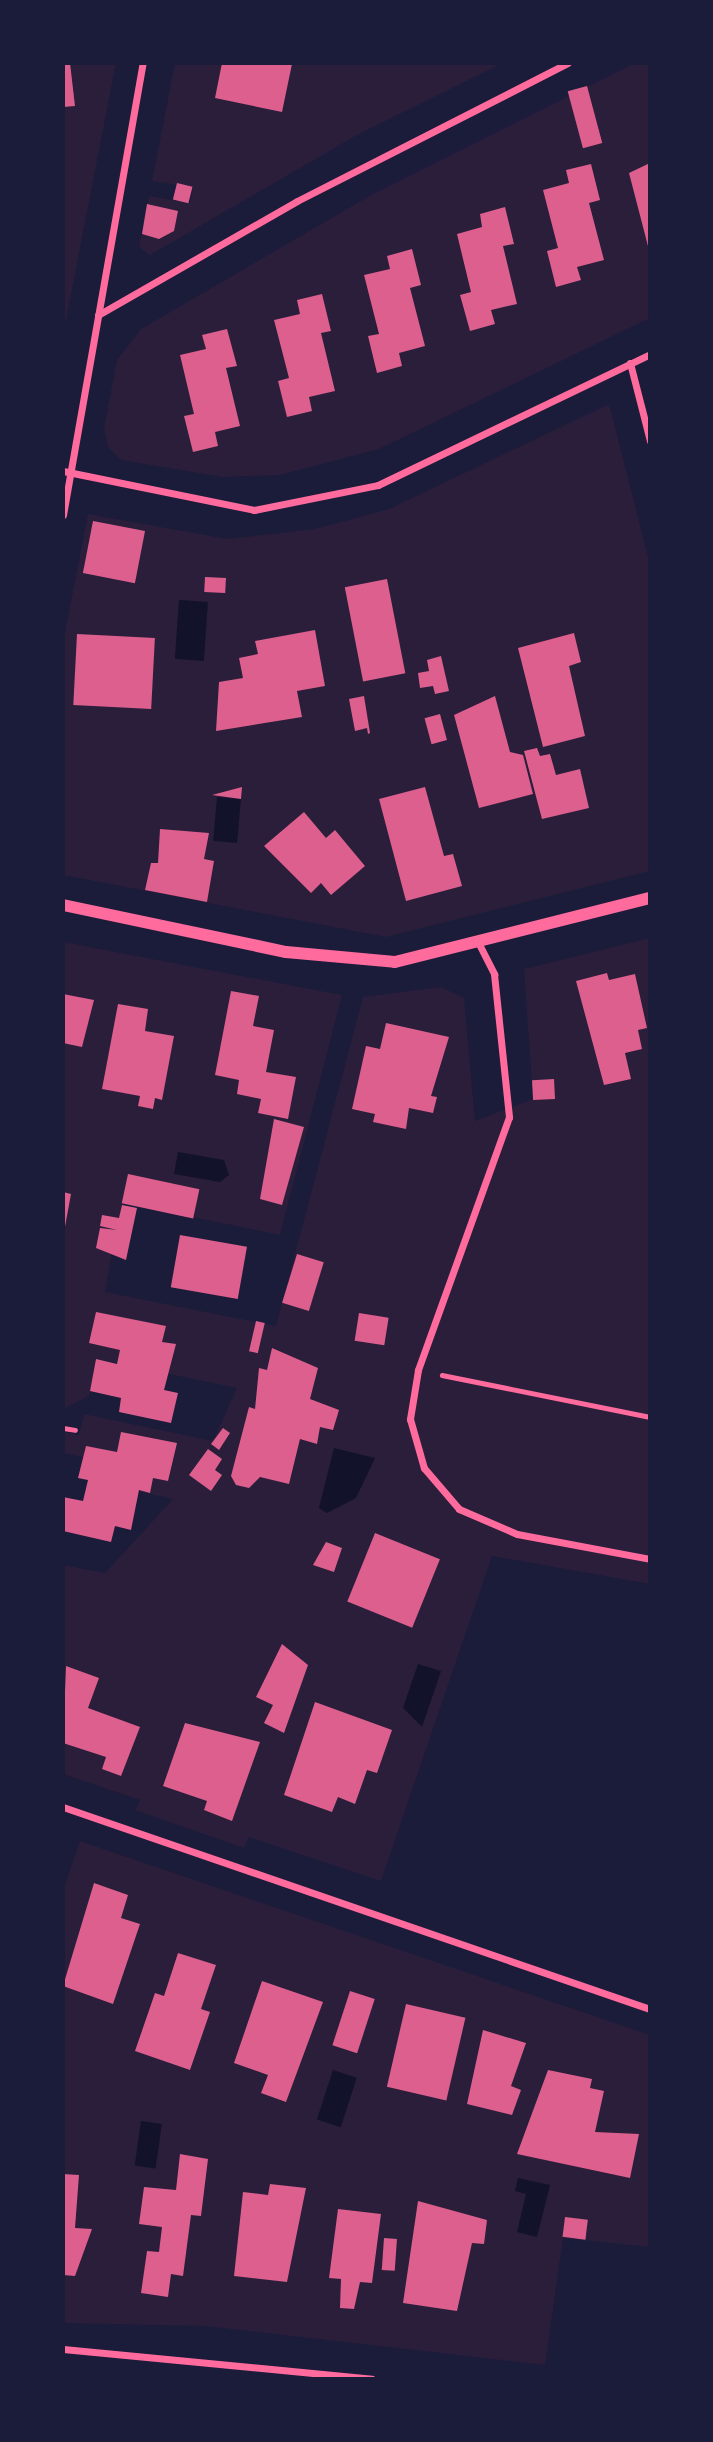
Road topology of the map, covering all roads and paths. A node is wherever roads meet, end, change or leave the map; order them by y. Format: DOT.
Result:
graph roads {
  1 [pos="144,63"];
  2 [pos="568,63"];
  3 [pos="98,315"];
  4 [pos="650,354"];
  5 [pos="630,363"];
  6 [pos="650,440"];
  7 [pos="67,472"];
  8 [pos="63,515"];
  9 [pos="650,898"];
  10 [pos="63,905"];
  11 [pos="479,944"];
  12 [pos="418,1370"];
  13 [pos="650,1417"];
  14 [pos="63,1428"];
  15 [pos="75,1430"];
  16 [pos="650,1559"];
  17 [pos="63,1807"];
  18 [pos="650,2009"];
  19 [pos="63,2349"];
  20 [pos="372,2379"];
  1 -- 3 [label="street"];
  2 -- 3 [label="street"];
  3 -- 7 [label="street"];
  4 -- 5 [label="street"];
  5 -- 6 [label="street"];
  5 -- 7 [label="street"];
  7 -- 8 [label="street"];
  9 -- 11 [label="street"];
  10 -- 11 [label="street"];
  11 -- 12 [label="street"];
  12 -- 13 [label="path"];
  12 -- 16 [label="street"];
  14 -- 15 [label="lane"];
  17 -- 18 [label="street"];
  19 -- 20 [label="street"];
}
